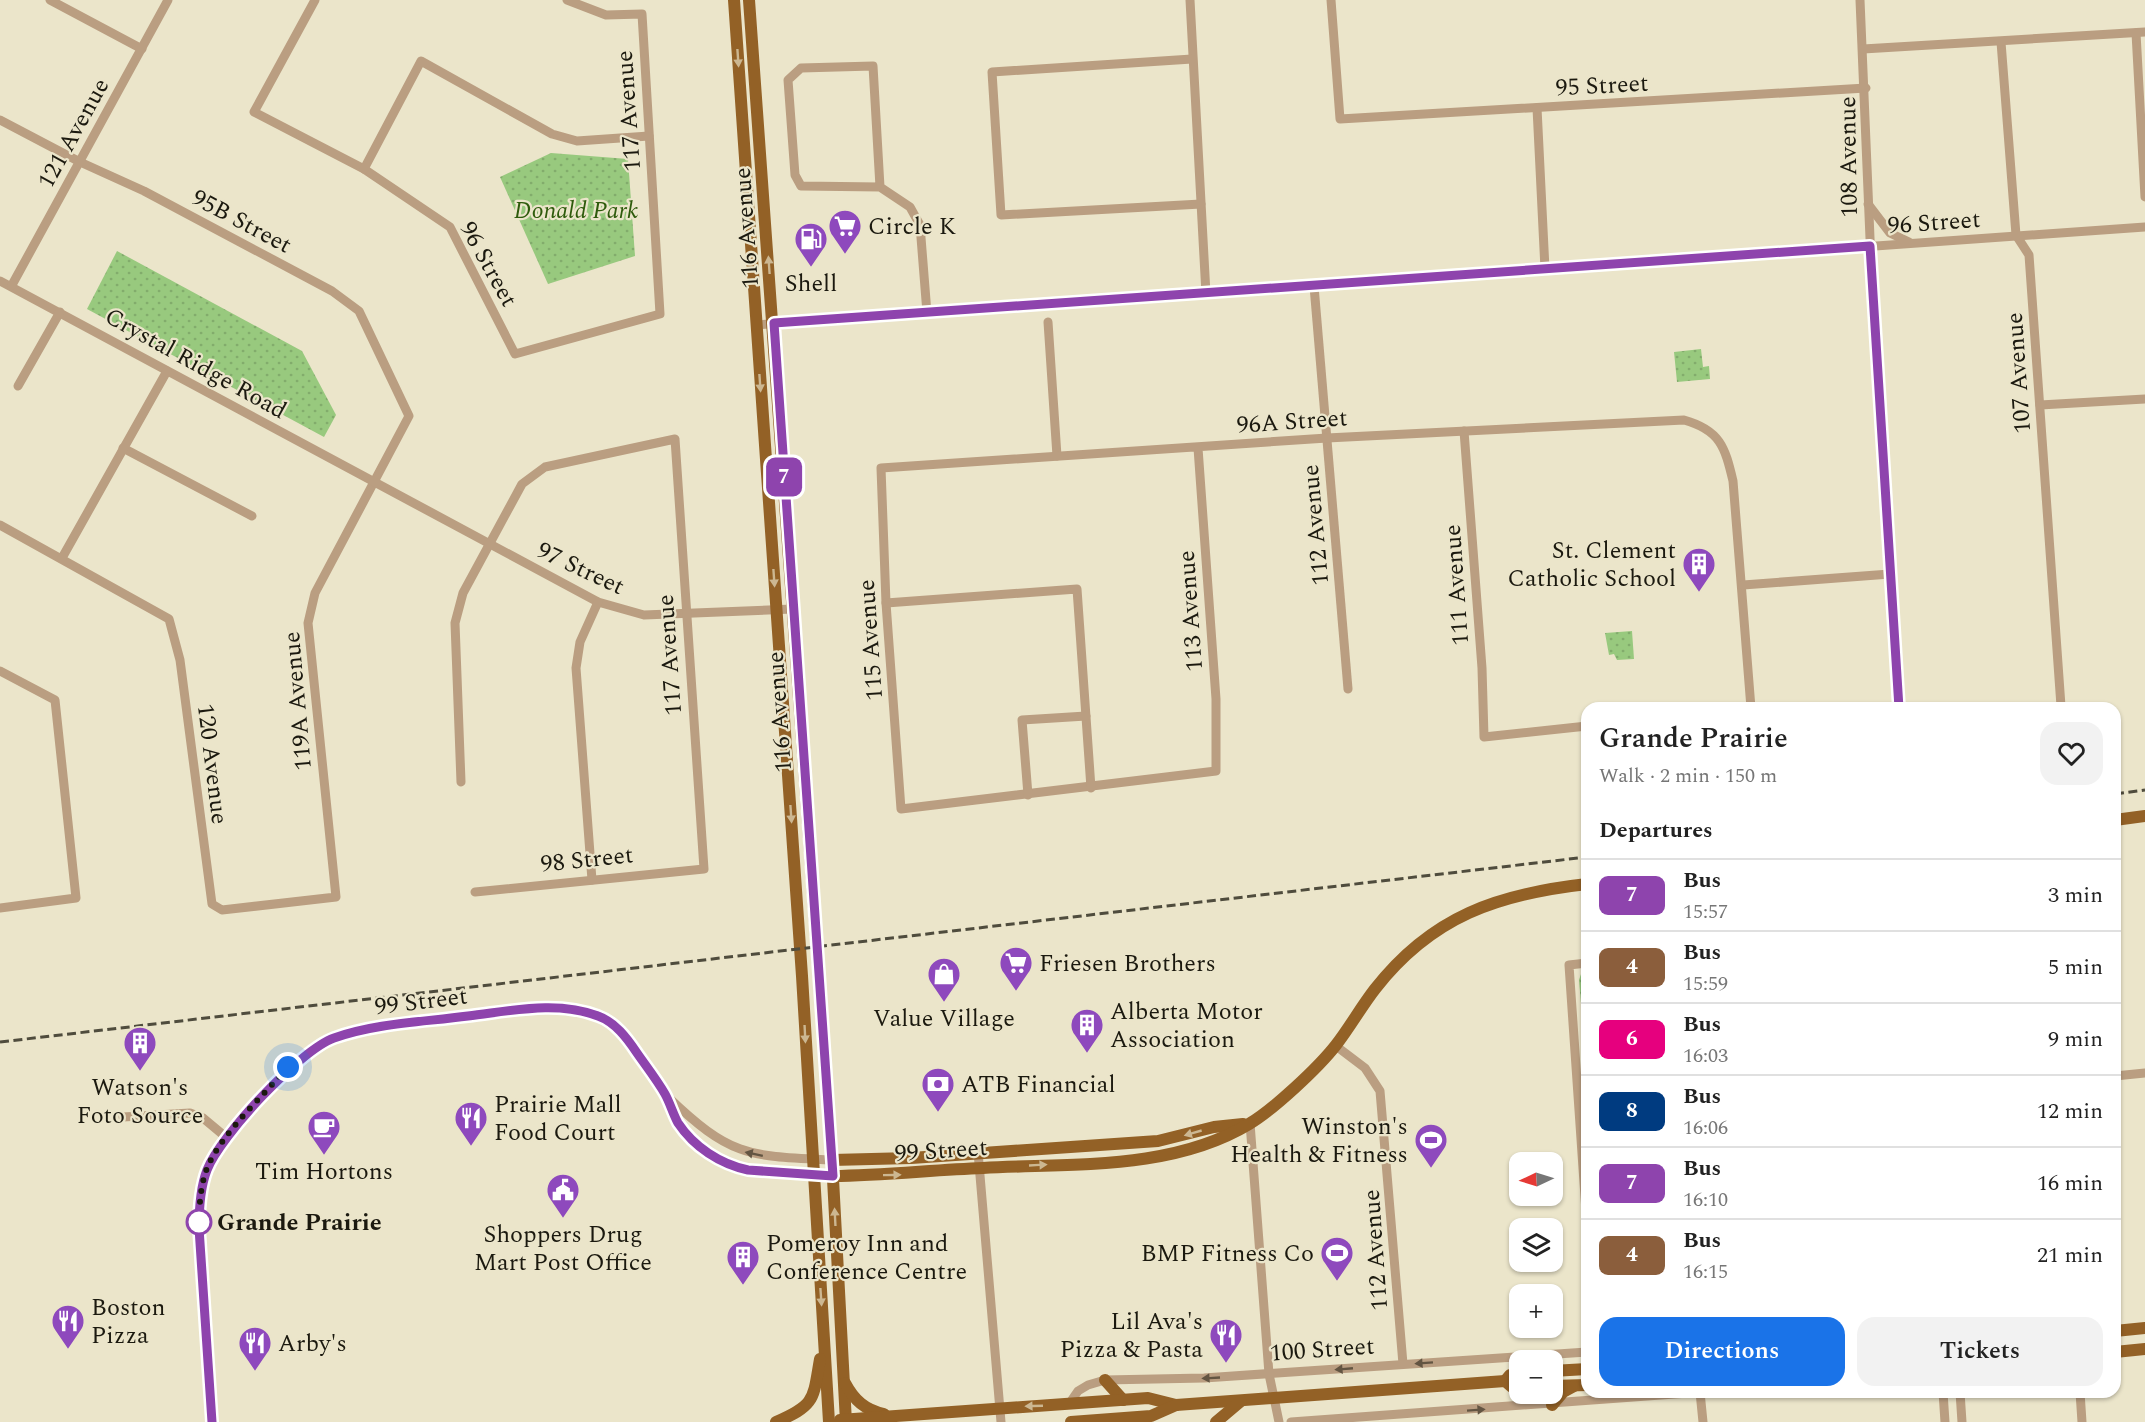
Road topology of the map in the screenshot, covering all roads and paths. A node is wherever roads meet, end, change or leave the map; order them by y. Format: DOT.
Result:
graph roads {
  1 [pos="50,0"];
  2 [pos="168,0"];
  3 [pos="567,0"];
  4 [pos="734,0"];
  5 [pos="750,0"];
  6 [pos="1190,0"];
  7 [pos="1331,0"];
  8 [pos="1860,0"];
  9 [pos="313,1"];
  10 [pos="2141,32"];
  11 [pos="2001,42"];
  12 [pos="142,48"];
  13 [pos="1863,49"];
  14 [pos="1192,60"];
  15 [pos="1866,88"];
  16 [pos="1538,108"];
  17 [pos="0,120"];
  18 [pos="649,136"];
  19 [pos="80,162"];
  20 [pos="364,168"];
  21 [pos="880,187"];
  22 [pos="2145,197"];
  23 [pos="1867,203"];
  24 [pos="1200,204"];
  25 [pos="2145,227"];
  26 [pos="2016,235"];
  27 [pos="1912,243"];
  28 [pos="1870,246"];
  29 [pos="1545,269"];
  30 [pos="0,280"];
  31 [pos="12,285"];
  32 [pos="1314,286"];
  33 [pos="1206,294"];
  34 [pos="60,312"];
  35 [pos="927,313"];
  36 [pos="660,314"];
  37 [pos="1048,322"];
  38 [pos="774,323"];
  39 [pos="756,325"];
  40 [pos="168,370"];
  41 [pos="18,386"];
  42 [pos="2145,399"];
  43 [pos="2040,405"];
  44 [pos="408,416"];
  45 [pos="1464,431"];
  46 [pos="1328,438"];
  47 [pos="123,448"];
  48 [pos="1198,448"];
  49 [pos="1057,456"];
  50 [pos="881,468"];
  51 [pos="372,481"];
  52 [pos="252,516"];
  53 [pos="0,525"];
  54 [pos="489,546"];
  55 [pos="62,558"];
  56 [pos="1890,574"];
  57 [pos="1743,585"];
  58 [pos="598,602"];
  59 [pos="886,603"];
  60 [pos="777,609"];
  61 [pos="793,609"];
  62 [pos="686,614"];
  63 [pos="0,671"];
  64 [pos="1348,689"];
  65 [pos="1751,702"];
  66 [pos="1899,702"];
  67 [pos="2061,702"];
  68 [pos="1086,716"];
  69 [pos="1581,727"];
  70 [pos="461,782"];
  71 [pos="1091,788"];
  72 [pos="1028,795"];
  73 [pos="2145,816"];
  74 [pos="2121,819"];
  75 [pos="704,869"];
  76 [pos="592,880"];
  77 [pos="1581,885"];
  78 [pos="475,892"];
  79 [pos="0,908"];
  80 [pos="222,910"];
  81 [pos="1581,964"];
  82 [pos="820,974"];
  83 [pos="802,976"];
  84 [pos="1335,1046"];
  85 [pos="1581,1052"];
  86 [pos="1575,1053"];
  87 [pos="2145,1073"];
  88 [pos="2121,1075"];
  89 [pos="665,1093"];
  90 [pos="123,1117"];
  91 [pos="1250,1123"];
  92 [pos="227,1138"];
  93 [pos="1581,1140"];
  94 [pos="978,1152"];
  95 [pos="812,1159"];
  96 [pos="832,1160"];
  97 [pos="980,1168"];
  98 [pos="812,1176"];
  99 [pos="833,1176"];
  100 [pos="2145,1328"];
  101 [pos="2121,1330"];
  102 [pos="824,1340"];
  103 [pos="2145,1349"];
  104 [pos="2121,1351"];
  105 [pos="1581,1352"];
  106 [pos="1402,1364"];
  107 [pos="1581,1369"];
  108 [pos="1563,1370"];
  109 [pos="1269,1374"];
  110 [pos="1509,1376"];
  111 [pos="844,1380"];
  112 [pos="1105,1380"];
  113 [pos="1505,1381"];
  114 [pos="1509,1384"];
  115 [pos="1581,1385"];
  116 [pos="1563,1386"];
  117 [pos="1563,1392"];
  118 [pos="1274,1398"];
  119 [pos="1626,1398"];
  120 [pos="1701,1398"];
  121 [pos="1943,1398"];
  122 [pos="1960,1398"];
  123 [pos="2080,1398"];
  124 [pos="1123,1400"];
  125 [pos="1241,1401"];
  126 [pos="1563,1403"];
  127 [pos="1069,1404"];
  128 [pos="1552,1404"];
  129 [pos="1176,1406"];
  130 [pos="999,1407"];
  131 [pos="897,1416"];
  132 [pos="846,1421"];
  133 [pos="212,1422"];
  134 [pos="776,1422"];
  135 [pos="823,1422"];
  136 [pos="829,1422"];
  137 [pos="1001,1422"];
  138 [pos="1071,1422"];
  139 [pos="1216,1422"];
  140 [pos="1279,1422"];
  141 [pos="1291,1422"];
  142 [pos="1703,1422"];
  143 [pos="1945,1422"];
  144 [pos="1962,1422"];
  145 [pos="2082,1422"];
  1 -- 12 [label="street"];
  2 -- 12 [label="street, 121 Avenue"];
  3 -- 18 [label="street, 117 Avenue"];
  4 -- 39 [label="main road, 116 Avenue, one-way"];
  38 -- 5 [label="main road, 116 Avenue, one-way"];
  6 -- 14 [label="street"];
  7 -- 16 [label="street, 95 Street"];
  8 -- 13 [label="street, 108 Avenue"];
  9 -- 20 [label="street, 96 Street"];
  10 -- 11 [label="street"];
  10 -- 22 [label="street"];
  11 -- 13 [label="street"];
  11 -- 26 [label="street, 107 Avenue"];
  12 -- 19 [label="street, 121 Avenue"];
  13 -- 15 [label="street, 108 Avenue"];
  14 -- 24 [label="street"];
  14 -- 24 [label="street"];
  15 -- 16 [label="street, 95 Street"];
  15 -- 23 [label="street, 108 Avenue"];
  16 -- 29 [label="street"];
  17 -- 19 [label="street, 95B Street"];
  18 -- 20 [label="street"];
  18 -- 36 [label="street, 117 Avenue"];
  19 -- 31 [label="street, 121 Avenue"];
  19 -- 44 [label="street, 95B Street"];
  20 -- 36 [label="street, 96 Street"];
  21 -- 21 [label="street"];
  21 -- 35 [label="street"];
  23 -- 27 [label="street"];
  23 -- 28 [label="street, 108 Avenue"];
  24 -- 33 [label="street"];
  25 -- 26 [label="street, 96 Street"];
  26 -- 27 [label="street, 96 Street"];
  26 -- 43 [label="street, 107 Avenue"];
  27 -- 28 [label="street, 96 Street"];
  28 -- 29 [label="street, 96 Street"];
  28 -- 56 [label="street, 108 Avenue"];
  29 -- 32 [label="street, 96 Street"];
  30 -- 31 [label="street, Crystal Ridge Road"];
  31 -- 34 [label="street, Crystal Ridge Road"];
  32 -- 33 [label="street, 96 Street"];
  32 -- 46 [label="street, 112 Avenue"];
  33 -- 35 [label="street, 96 Street"];
  34 -- 40 [label="street, Crystal Ridge Road"];
  34 -- 41 [label="street"];
  35 -- 38 [label="street, 96 Street"];
  37 -- 49 [label="street"];
  38 -- 39 [label="street, 96 Street"];
  38 -- 61 [label="main road, 116 Avenue"];
  39 -- 60 [label="main road, 116 Avenue, one-way"];
  40 -- 47 [label="street"];
  40 -- 51 [label="street, Crystal Ridge Road"];
  42 -- 43 [label="street"];
  43 -- 67 [label="street, 107 Avenue"];
  44 -- 51 [label="street, 119A Avenue"];
  45 -- 46 [label="street, 96A Street"];
  45 -- 57 [label="street, 96A Street"];
  45 -- 69 [label="street, 111 Avenue"];
  46 -- 48 [label="street, 96A Street"];
  46 -- 64 [label="street, 112 Avenue"];
  47 -- 52 [label="street"];
  47 -- 55 [label="street"];
  48 -- 49 [label="street, 96A Street"];
  48 -- 71 [label="street, 113 Avenue"];
  49 -- 50 [label="street, 96A Street"];
  50 -- 59 [label="street, 115 Avenue"];
  51 -- 54 [label="street, 97 Street"];
  51 -- 80 [label="street, 119A Avenue"];
  53 -- 55 [label="street"];
  54 -- 58 [label="street, 97 Street"];
  54 -- 62 [label="street, 117 Avenue"];
  54 -- 70 [label="street"];
  55 -- 80 [label="street, 120 Avenue"];
  56 -- 57 [label="street"];
  56 -- 66 [label="street, 108 Avenue"];
  57 -- 65 [label="street"];
  58 -- 62 [label="street, 97 Street"];
  58 -- 76 [label="street"];
  59 -- 68 [label="street"];
  59 -- 72 [label="street, 115 Avenue"];
  60 -- 61 [label="street, 97 Street"];
  60 -- 62 [label="street, 97 Street"];
  60 -- 83 [label="main road, 116 Avenue, one-way"];
  61 -- 82 [label="main road, 116 Avenue"];
  62 -- 75 [label="street, 117 Avenue"];
  63 -- 79 [label="street"];
  68 -- 71 [label="street"];
  68 -- 72 [label="street"];
  71 -- 72 [label="street"];
  73 -- 74 [label="main road"];
  75 -- 76 [label="street, 98 Street"];
  76 -- 78 [label="street, 98 Street"];
  77 -- 84 [label="main road, 99 Street"];
  81 -- 86 [label="street"];
  82 -- 83 [label="main road"];
  82 -- 96 [label="main road, 116 Avenue"];
  83 -- 95 [label="main road, 116 Avenue, one-way"];
  84 -- 91 [label="main road, 99 Street"];
  84 -- 106 [label="street, 112 Avenue"];
  85 -- 86 [label="street"];
  86 -- 93 [label="street"];
  87 -- 88 [label="street"];
  89 -- 92 [label="street, 99 Street"];
  95 -- 89 [label="street, 99 Street, one-way"];
  89 -- 98 [label="street, 99 Street"];
  90 -- 92 [label="street"];
  91 -- 94 [label="main road, 99 Street, one-way"];
  97 -- 91 [label="main road, 99 Street, one-way"];
  91 -- 109 [label="street"];
  92 -- 133 [label="street"];
  94 -- 96 [label="main road, 99 Street"];
  94 -- 97 [label="street"];
  95 -- 96 [label="street, 99 Street"];
  95 -- 98 [label="main road, 116 Avenue"];
  96 -- 99 [label="main road, 116 Avenue"];
  99 -- 97 [label="main road, 99 Street, one-way"];
  97 -- 130 [label="street"];
  98 -- 99 [label="street, 99 Street"];
  98 -- 102 [label="main road, 116 Avenue, one-way"];
  111 -- 99 [label="main road, 116 Avenue, one-way"];
  100 -- 101 [label="main road"];
  102 -- 134 [label="main road"];
  102 -- 136 [label="main road, 116 Avenue"];
  103 -- 104 [label="main road"];
  105 -- 106 [label="street, 100 Street, one-way"];
  106 -- 109 [label="street, 100 Street, one-way"];
  107 -- 108 [label="main road"];
  109 -- 112 [label="street, 100 Street, one-way"];
  109 -- 118 [label="street"];
  110 -- 113 [label="main road, 100 Street"];
  111 -- 131 [label="main road"];
  111 -- 132 [label="main road, 116 Avenue"];
  112 -- 124 [label="main road"];
  112 -- 127 [label="street, 100 Street"];
  113 -- 114 [label="main road, 100 Street"];
  113 -- 118 [label="main road, 100 Street"];
  115 -- 116 [label="main road"];
  115 -- 117 [label="main road"];
  118 -- 125 [label="main road, 100 Street"];
  118 -- 140 [label="street"];
  119 -- 126 [label="street"];
  120 -- 142 [label="street"];
  121 -- 143 [label="street"];
  122 -- 144 [label="street"];
  123 -- 145 [label="street"];
  124 -- 127 [label="main road, 100 Street"];
  124 -- 129 [label="main road, 100 Street"];
  125 -- 129 [label="main road, 100 Street"];
  125 -- 139 [label="main road"];
  127 -- 130 [label="main road, 100 Street, one-way"];
  141 -- 128 [label="street, one-way"];
  129 -- 138 [label="main road, 100 Street"];
  130 -- 131 [label="main road, 100 Street"];
  130 -- 137 [label="street"];
  131 -- 132 [label="main road, 100 Street"];
  132 -- 136 [label="main road, 100 Street"];
  135 -- 136 [label="main road, 100 Street"];
}
